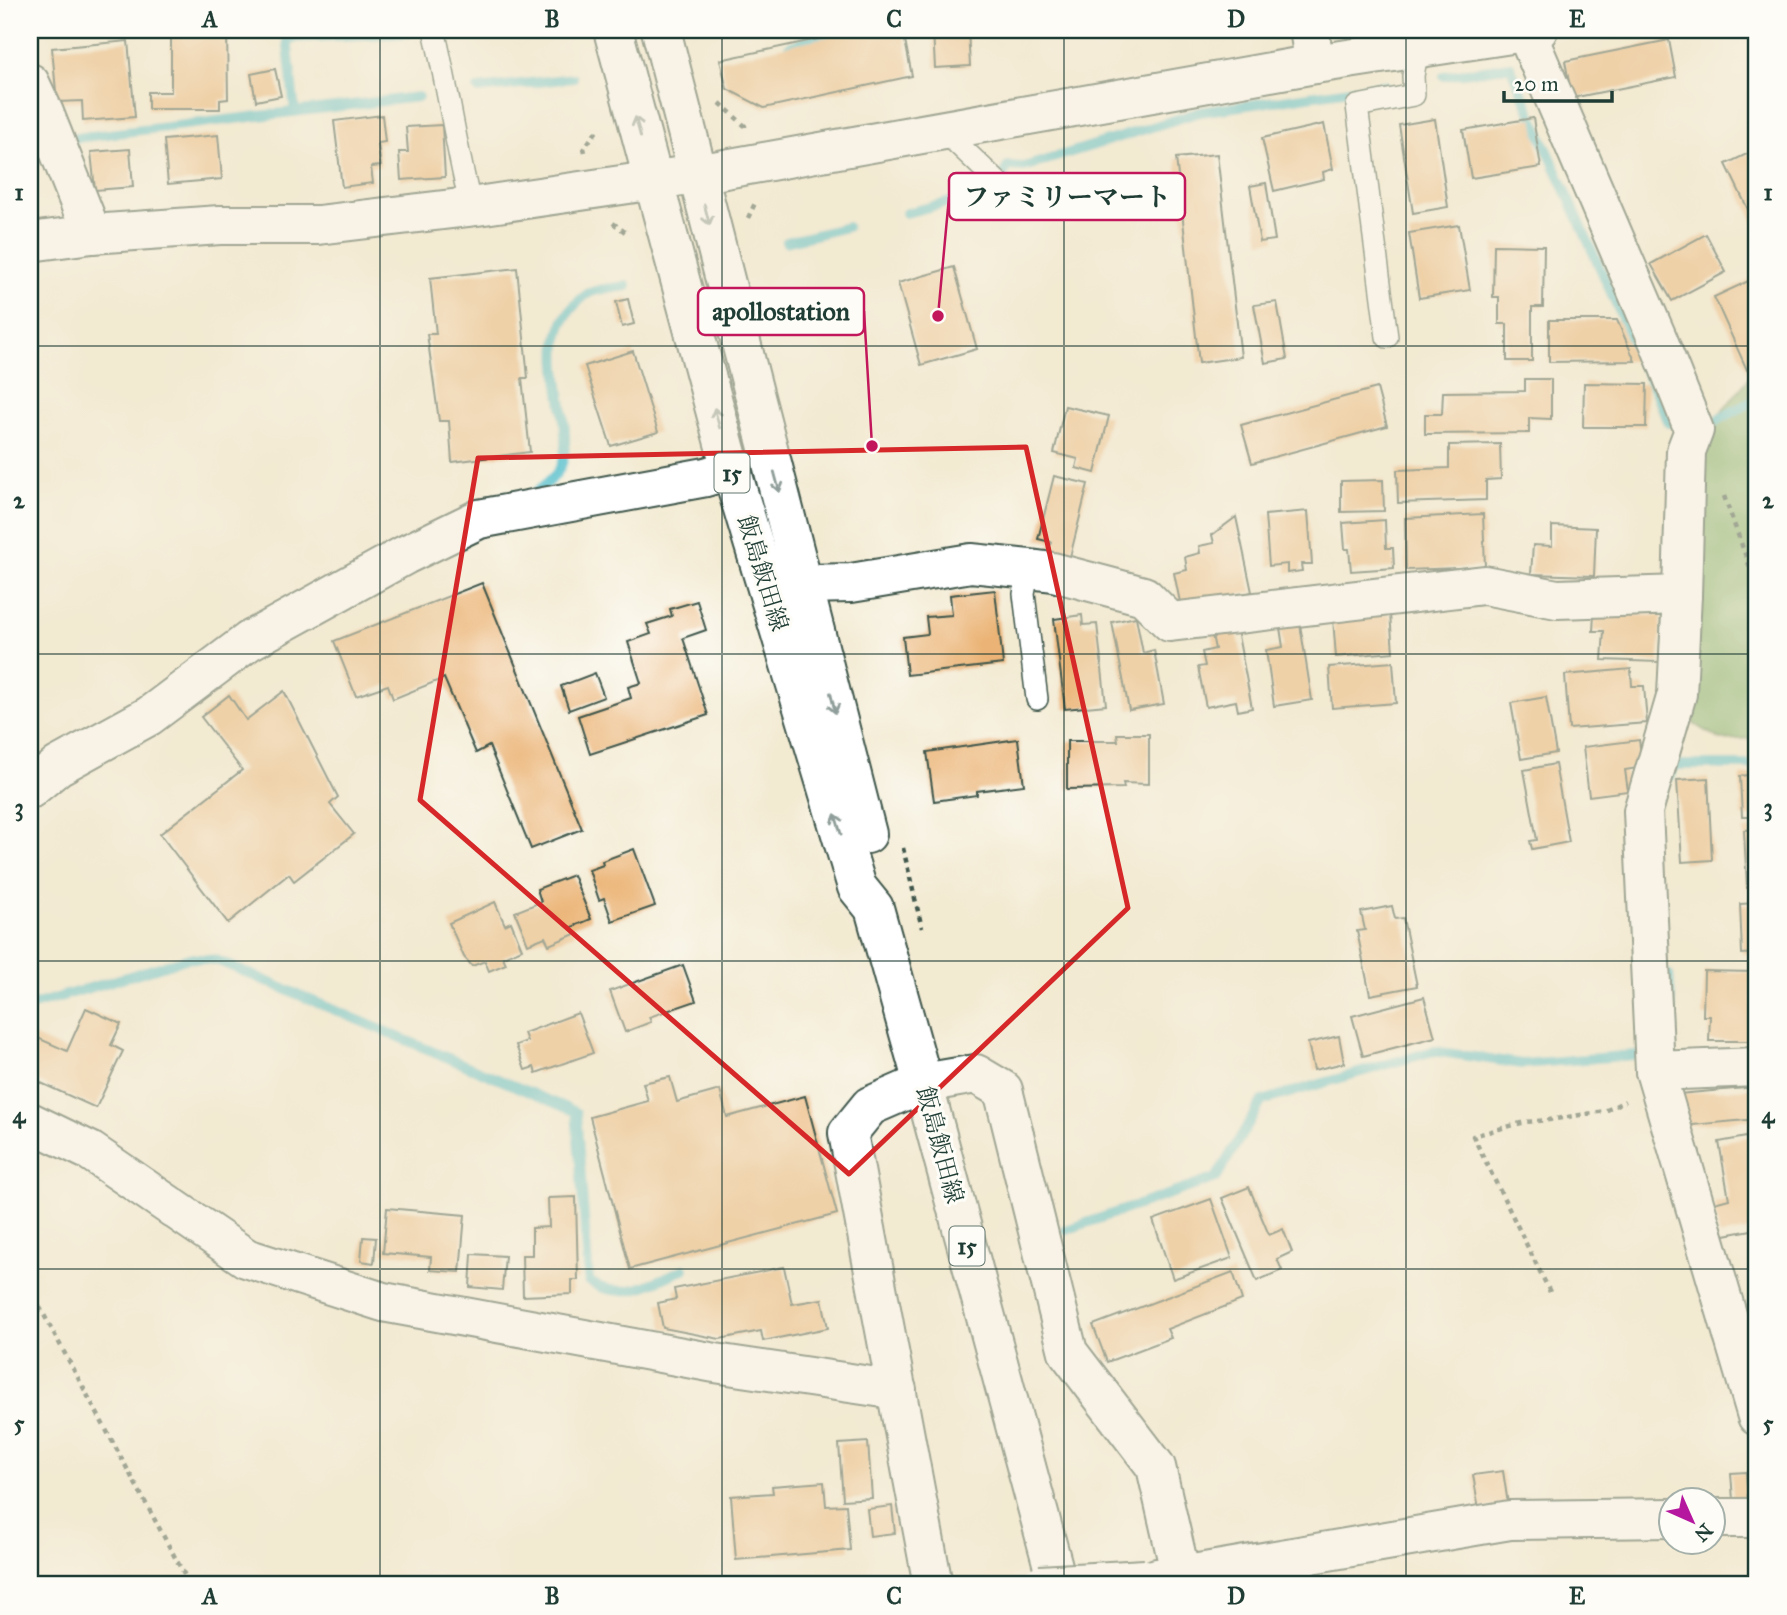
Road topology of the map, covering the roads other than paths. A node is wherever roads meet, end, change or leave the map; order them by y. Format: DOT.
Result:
graph roads {
  1 [pos="434,30"];
  2 [pos="613,30"];
  3 [pos="661,30"];
  4 [pos="1532,31"];
  5 [pos="1312,47"];
  6 [pos="1418,48"];
  7 [pos="30,83"];
  8 [pos="943,130"];
  9 [pos="697,174"];
  10 [pos="652,180"];
  11 [pos="1009,193"];
  12 [pos="471,207"];
  13 [pos="92,234"];
  14 [pos="30,242"];
  15 [pos="1387,337"];
  16 [pos="731,469"];
  17 [pos="1029,569"];
  18 [pos="803,584"];
  19 [pos="1682,595"];
  20 [pos="1037,699"];
  21 [pos="30,789"];
  22 [pos="874,908"];
  23 [pos="1757,1067"];
  24 [pos="1655,1071"];
  25 [pos="923,1083"];
  26 [pos="30,1122"];
  27 [pos="897,1390"];
  28 [pos="1757,1416"];
  29 [pos="1658,1518"];
  30 [pos="1728,1518"];
  31 [pos="1757,1518"];
  32 [pos="1170,1580"];
  33 [pos="933,1585"];
  34 [pos="1040,1585"];
  35 [pos="1058,1585"];
  1 -- 12 [label="lane"];
  10 -- 2 [label="street, 飯島飯田線 / 15, one-way"];
  3 -- 9 [label="street, 飯島飯田線 / 15"];
  4 -- 6 [label="street"];
  4 -- 19 [label="street"];
  5 -- 6 [label="street"];
  5 -- 8 [label="street"];
  6 -- 15 [label="lane"];
  7 -- 13 [label="street"];
  8 -- 9 [label="street"];
  8 -- 11 [label="lane"];
  9 -- 10 [label="street"];
  9 -- 18 [label="street, 飯島飯田線 / 15, one-way"];
  10 -- 12 [label="street"];
  16 -- 10 [label="street, 飯島飯田線 / 15, one-way"];
  12 -- 13 [label="street"];
  13 -- 14 [label="street"];
  16 -- 21 [label="street"];
  22 -- 16 [label="street, 飯島飯田線 / 15, one-way"];
  17 -- 18 [label="street"];
  17 -- 19 [label="street"];
  17 -- 20 [label="lane"];
  18 -- 22 [label="street, 飯島飯田線 / 15, one-way"];
  19 -- 24 [label="street"];
  22 -- 25 [label="street, 飯島飯田線 / 15"];
  23 -- 24 [label="street"];
  24 -- 28 [label="street"];
  25 -- 27 [label="street"];
  25 -- 32 [label="street"];
  25 -- 35 [label="street, 飯島飯田線 / 15"];
  26 -- 27 [label="street"];
  27 -- 33 [label="street"];
  29 -- 32 [label="street"];
  30 -- 31 [label="street"];
  32 -- 34 [label="street, bridge"];
}
